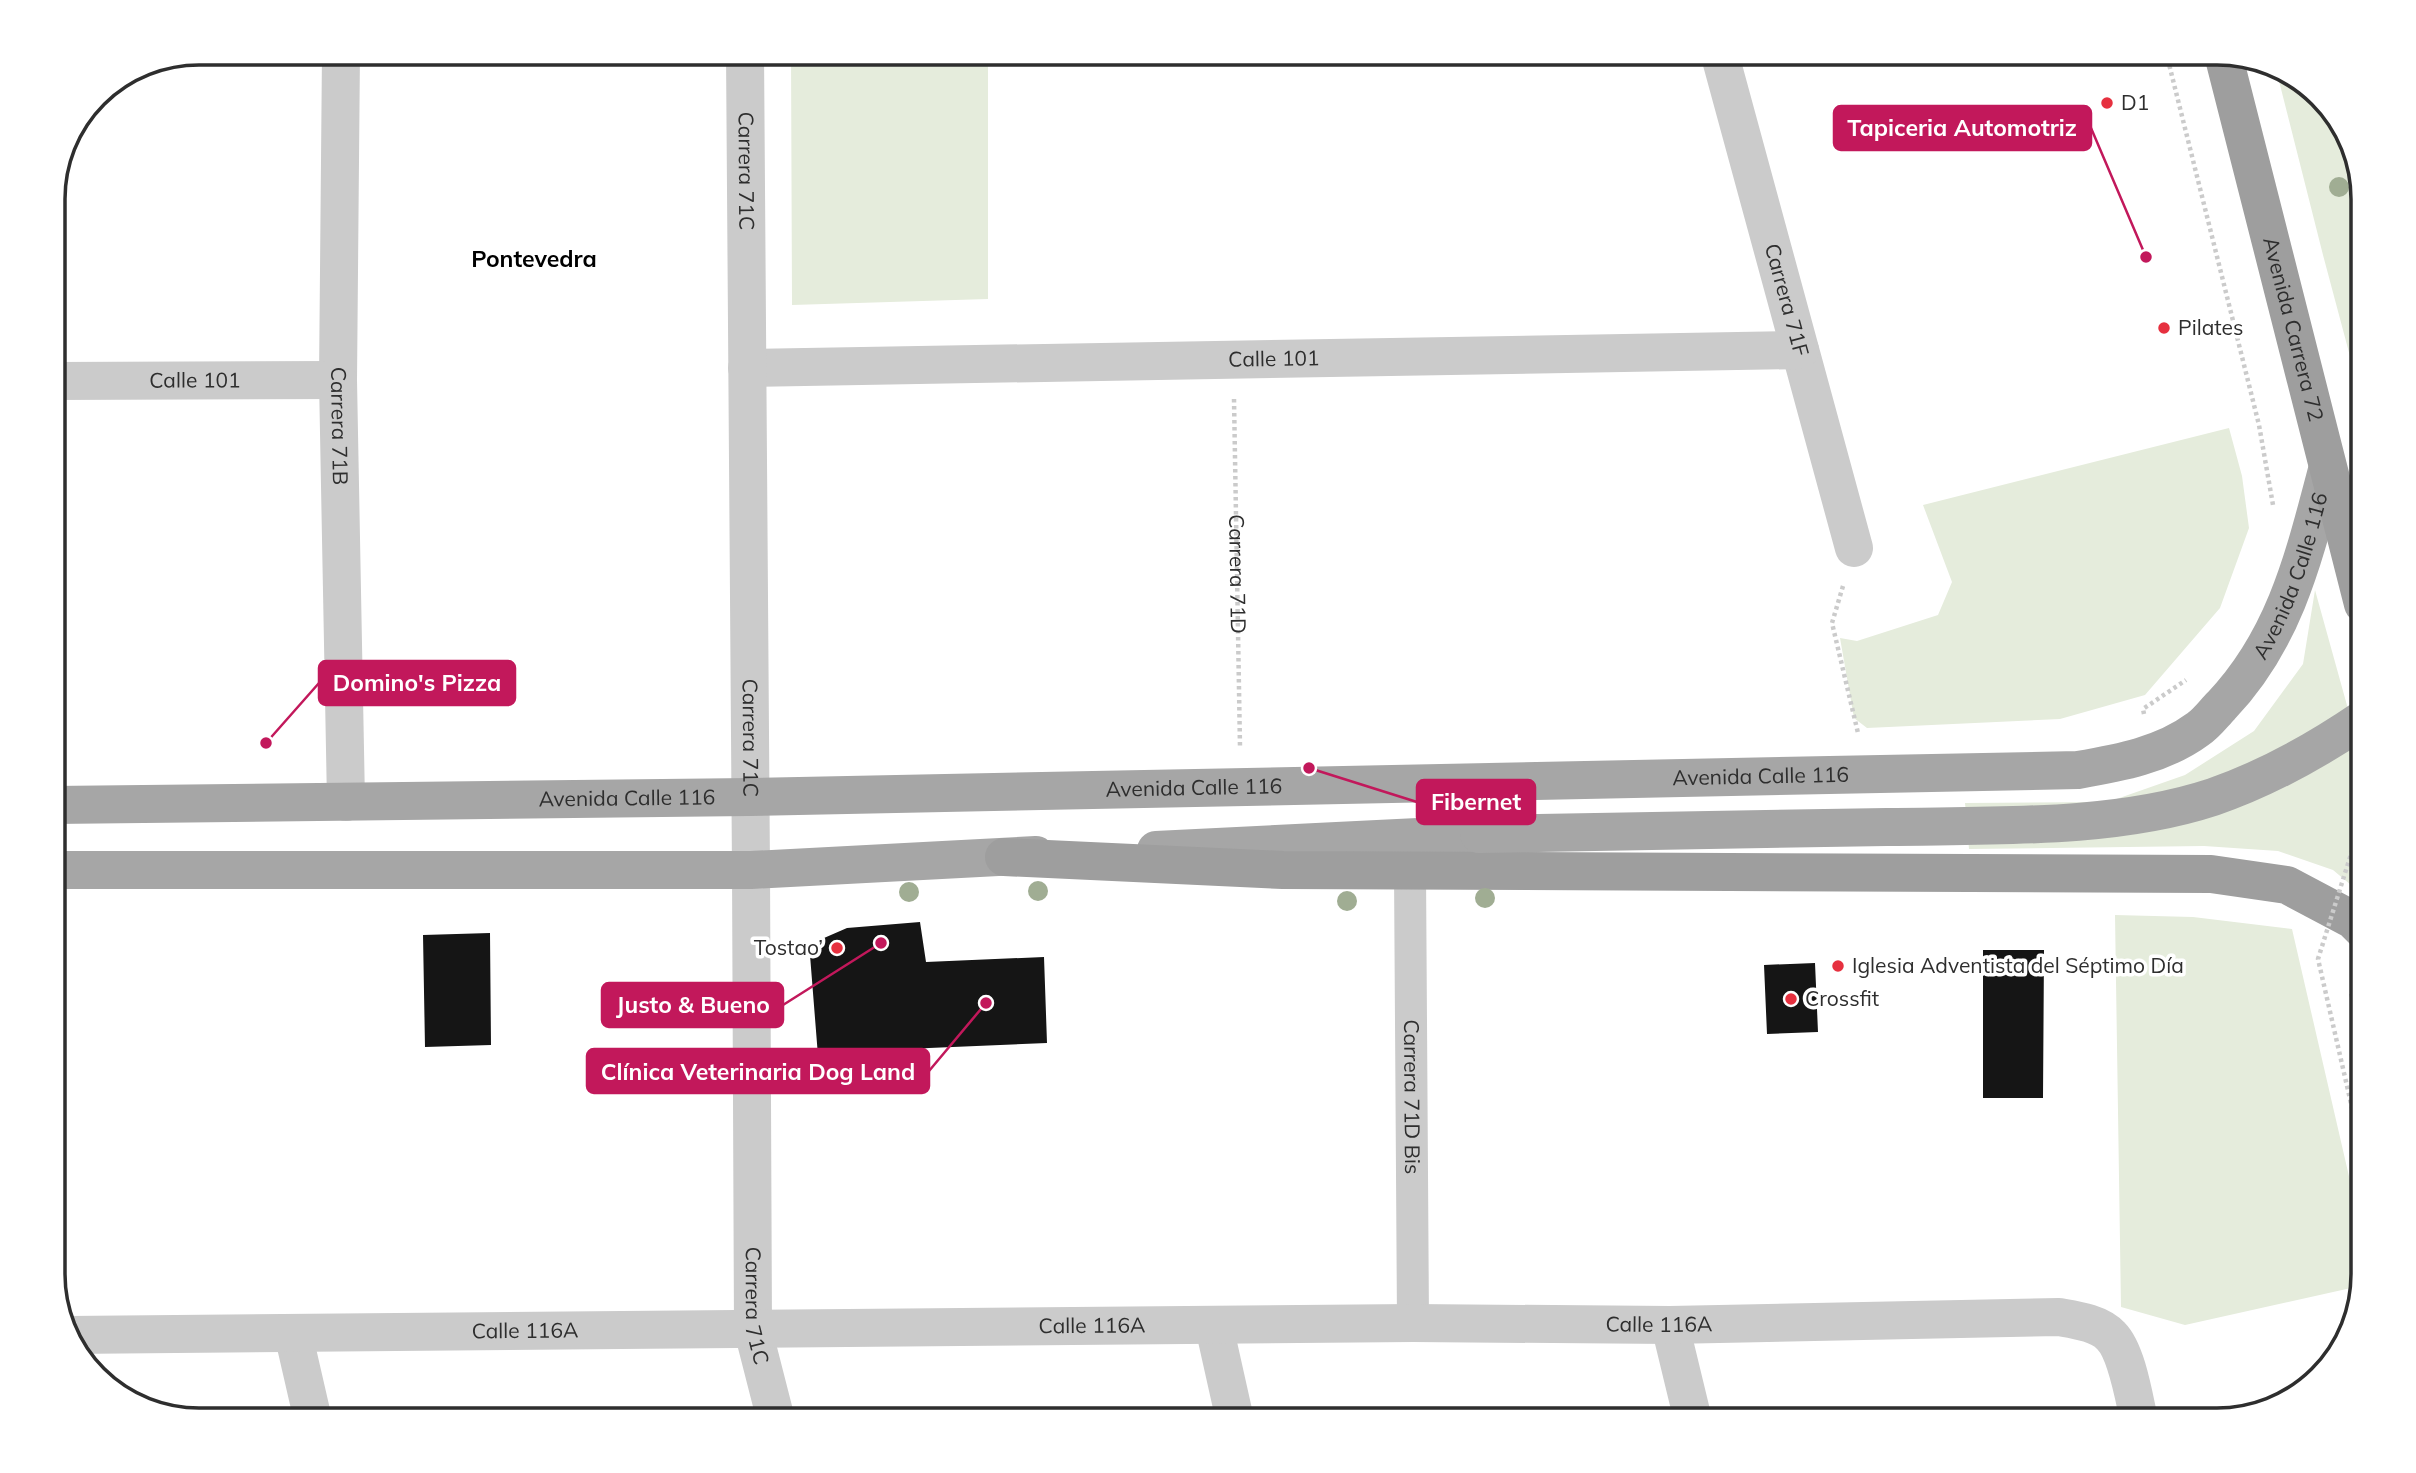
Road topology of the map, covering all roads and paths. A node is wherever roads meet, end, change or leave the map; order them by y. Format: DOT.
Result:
graph roads {
  1 [pos="341,65"];
  2 [pos="745,65"];
  3 [pos="1723,65"];
  4 [pos="2169,65"];
  5 [pos="2226,66"];
  6 [pos="1800,350"];
  7 [pos="1233,360"];
  8 [pos="747,368"];
  9 [pos="338,380"];
  10 [pos="65,381"];
  11 [pos="2327,470"];
  12 [pos="2275,515"];
  13 [pos="1854,548"];
  14 [pos="2351,559"];
  15 [pos="2189,678"];
  16 [pos="2143,709"];
  17 [pos="2351,727"];
  18 [pos="1868,774"];
  19 [pos="1241,787"];
  20 [pos="750,797"];
  21 [pos="346,802"];
  22 [pos="65,805"];
  23 [pos="2351,855"];
  24 [pos="1004,857"];
  25 [pos="65,870"];
  26 [pos="751,870"];
  27 [pos="1410,871"];
  28 [pos="2351,918"];
  29 [pos="2351,1103"];
  30 [pos="1413,1323"];
  31 [pos="1670,1325"];
  32 [pos="1214,1326"];
  33 [pos="753,1330"];
  34 [pos="293,1333"];
  35 [pos="80,1335"];
  36 [pos="310,1408"];
  37 [pos="773,1408"];
  38 [pos="1232,1408"];
  39 [pos="1690,1408"];
  40 [pos="2136,1408"];
  1 -- 9 [label="street, Carrera 71B"];
  2 -- 8 [label="street, Carrera 71C"];
  3 -- 6 [label="street, Carrera 71F"];
  4 -- 12 [label="path"];
  5 -- 11 [label="highway, Avenida Carrera 72"];
  6 -- 7 [label="street, Calle 101"];
  6 -- 13 [label="street, Carrera 71F"];
  7 -- 8 [label="street, Calle 101"];
  7 -- 19 [label="path, Carrera 71D"];
  8 -- 20 [label="street, Carrera 71C"];
  9 -- 10 [label="street, Calle 101"];
  9 -- 21 [label="street, Carrera 71B"];
  11 -- 14 [label="highway, Avenida Carrera 72"];
  11 -- 18 [label="main road, Avenida Calle 116"];
  13 -- 18 [label="path"];
  15 -- 16 [label="path"];
  17 -- 24 [label="main road, bridge"];
  18 -- 19 [label="main road, Avenida Calle 116"];
  19 -- 20 [label="main road, Avenida Calle 116"];
  20 -- 21 [label="main road, Avenida Calle 116"];
  20 -- 26 [label="street, Carrera 71C"];
  21 -- 22 [label="main road, Avenida Calle 116"];
  23 -- 29 [label="path, bridge"];
  24 -- 26 [label="main road"];
  24 -- 27 [label="highway"];
  25 -- 26 [label="main road"];
  26 -- 33 [label="street, Carrera 71C"];
  27 -- 28 [label="highway"];
  27 -- 30 [label="street, Carrera 71D Bis"];
  30 -- 31 [label="street, Calle 116A"];
  30 -- 32 [label="street, Calle 116A"];
  31 -- 39 [label="street"];
  31 -- 40 [label="street, Calle 116A"];
  32 -- 33 [label="street, Calle 116A"];
  32 -- 38 [label="street"];
  33 -- 34 [label="street, Calle 116A"];
  33 -- 37 [label="street, Carrera 71C"];
  34 -- 35 [label="street, Calle 116A"];
  34 -- 36 [label="street"];
}
